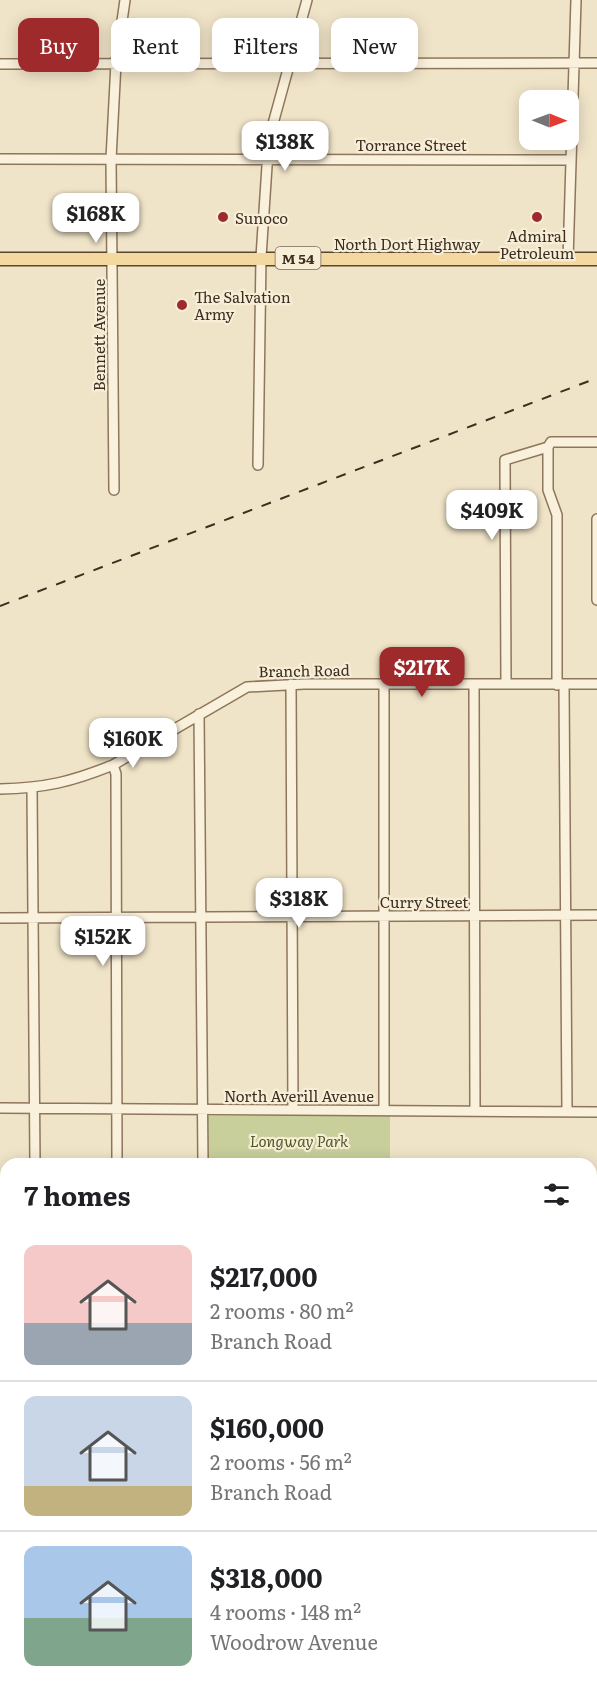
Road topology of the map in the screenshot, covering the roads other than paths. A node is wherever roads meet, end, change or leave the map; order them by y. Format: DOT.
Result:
graph roads {
  1 [pos="125,0"];
  2 [pos="307,0"];
  3 [pos="576,0"];
  4 [pos="122,18"];
  5 [pos="302,18"];
  6 [pos="319,62"];
  7 [pos="574,62"];
  8 [pos="0,63"];
  9 [pos="111,63"];
  10 [pos="597,63"];
  11 [pos="116,72"];
  12 [pos="287,72"];
  13 [pos="0,159"];
  14 [pos="111,159"];
  15 [pos="268,159"];
  16 [pos="570,160"];
  17 [pos="261,257"];
  18 [pos="0,259"];
  19 [pos="113,259"];
  20 [pos="568,259"];
  21 [pos="597,259"];
  22 [pos="597,442"];
  23 [pos="548,447"];
  24 [pos="258,465"];
  25 [pos="114,490"];
  26 [pos="597,519"];
  27 [pos="597,600"];
  28 [pos="291,684"];
  29 [pos="384,684"];
  30 [pos="474,684"];
  31 [pos="506,684"];
  32 [pos="597,684"];
  33 [pos="560,685"];
  34 [pos="199,714"];
  35 [pos="113,765"];
  36 [pos="0,789"];
  37 [pos="32,789"];
  38 [pos="475,915"];
  39 [pos="566,915"];
  40 [pos="597,915"];
  41 [pos="293,916"];
  42 [pos="384,916"];
  43 [pos="116,917"];
  44 [pos="201,917"];
  45 [pos="0,918"];
  46 [pos="34,918"];
  47 [pos="0,1108"];
  48 [pos="35,1108"];
  49 [pos="117,1108"];
  50 [pos="202,1109"];
  51 [pos="293,1110"];
  52 [pos="384,1110"];
  53 [pos="475,1111"];
  54 [pos="567,1112"];
  55 [pos="597,1112"];
  56 [pos="35,1158"];
  57 [pos="117,1158"];
  58 [pos="202,1158"];
  1 -- 4 [label="street, Bennett Avenue"];
  2 -- 5 [label="street"];
  3 -- 7 [label="street"];
  6 -- 7 [label="street"];
  7 -- 10 [label="street"];
  7 -- 16 [label="street"];
  8 -- 9 [label="street"];
  11 -- 14 [label="street, Bennett Avenue"];
  12 -- 15 [label="street"];
  13 -- 14 [label="street, Torrance Street"];
  14 -- 15 [label="street, Torrance Street"];
  14 -- 19 [label="street, Bennett Avenue"];
  15 -- 16 [label="street, Torrance Street"];
  15 -- 17 [label="street"];
  16 -- 20 [label="street"];
  17 -- 19 [label="main road, North Dort Highway / M 54"];
  17 -- 20 [label="main road, North Dort Highway / M 54"];
  17 -- 24 [label="street"];
  18 -- 19 [label="main road, North Dort Highway / M 54"];
  19 -- 25 [label="street, Bennett Avenue"];
  20 -- 21 [label="main road, North Dort Highway / M 54"];
  22 -- 23 [label="street"];
  23 -- 31 [label="street"];
  23 -- 33 [label="street"];
  26 -- 27 [label="street"];
  28 -- 29 [label="street, Branch Road"];
  28 -- 34 [label="street, Branch Road"];
  28 -- 41 [label="street"];
  29 -- 30 [label="street, Branch Road"];
  29 -- 42 [label="street"];
  30 -- 31 [label="street, Branch Road"];
  30 -- 38 [label="street"];
  31 -- 33 [label="street, Branch Road"];
  32 -- 33 [label="street, Branch Road"];
  33 -- 39 [label="street"];
  34 -- 35 [label="street, Branch Road"];
  34 -- 44 [label="street"];
  35 -- 37 [label="street, Branch Road"];
  35 -- 43 [label="street"];
  36 -- 37 [label="street, Branch Road"];
  37 -- 46 [label="street"];
  38 -- 39 [label="street, Curry Street"];
  38 -- 42 [label="street, Curry Street"];
  38 -- 53 [label="street"];
  39 -- 40 [label="street, Curry Street"];
  39 -- 54 [label="street"];
  41 -- 42 [label="street, Curry Street"];
  41 -- 44 [label="street, Curry Street"];
  41 -- 51 [label="street"];
  42 -- 52 [label="street"];
  43 -- 44 [label="street, Curry Street"];
  43 -- 46 [label="street, Curry Street"];
  43 -- 49 [label="street"];
  44 -- 50 [label="street"];
  45 -- 46 [label="street, Curry Street"];
  46 -- 48 [label="street"];
  47 -- 48 [label="street, North Averill Avenue"];
  48 -- 49 [label="street, North Averill Avenue"];
  48 -- 56 [label="street"];
  49 -- 50 [label="street, North Averill Avenue"];
  49 -- 57 [label="street"];
  50 -- 51 [label="street, North Averill Avenue"];
  50 -- 58 [label="street"];
  51 -- 52 [label="street, North Averill Avenue"];
  52 -- 53 [label="street, North Averill Avenue"];
  53 -- 54 [label="street, North Averill Avenue"];
  54 -- 55 [label="street, North Averill Avenue"];
}
